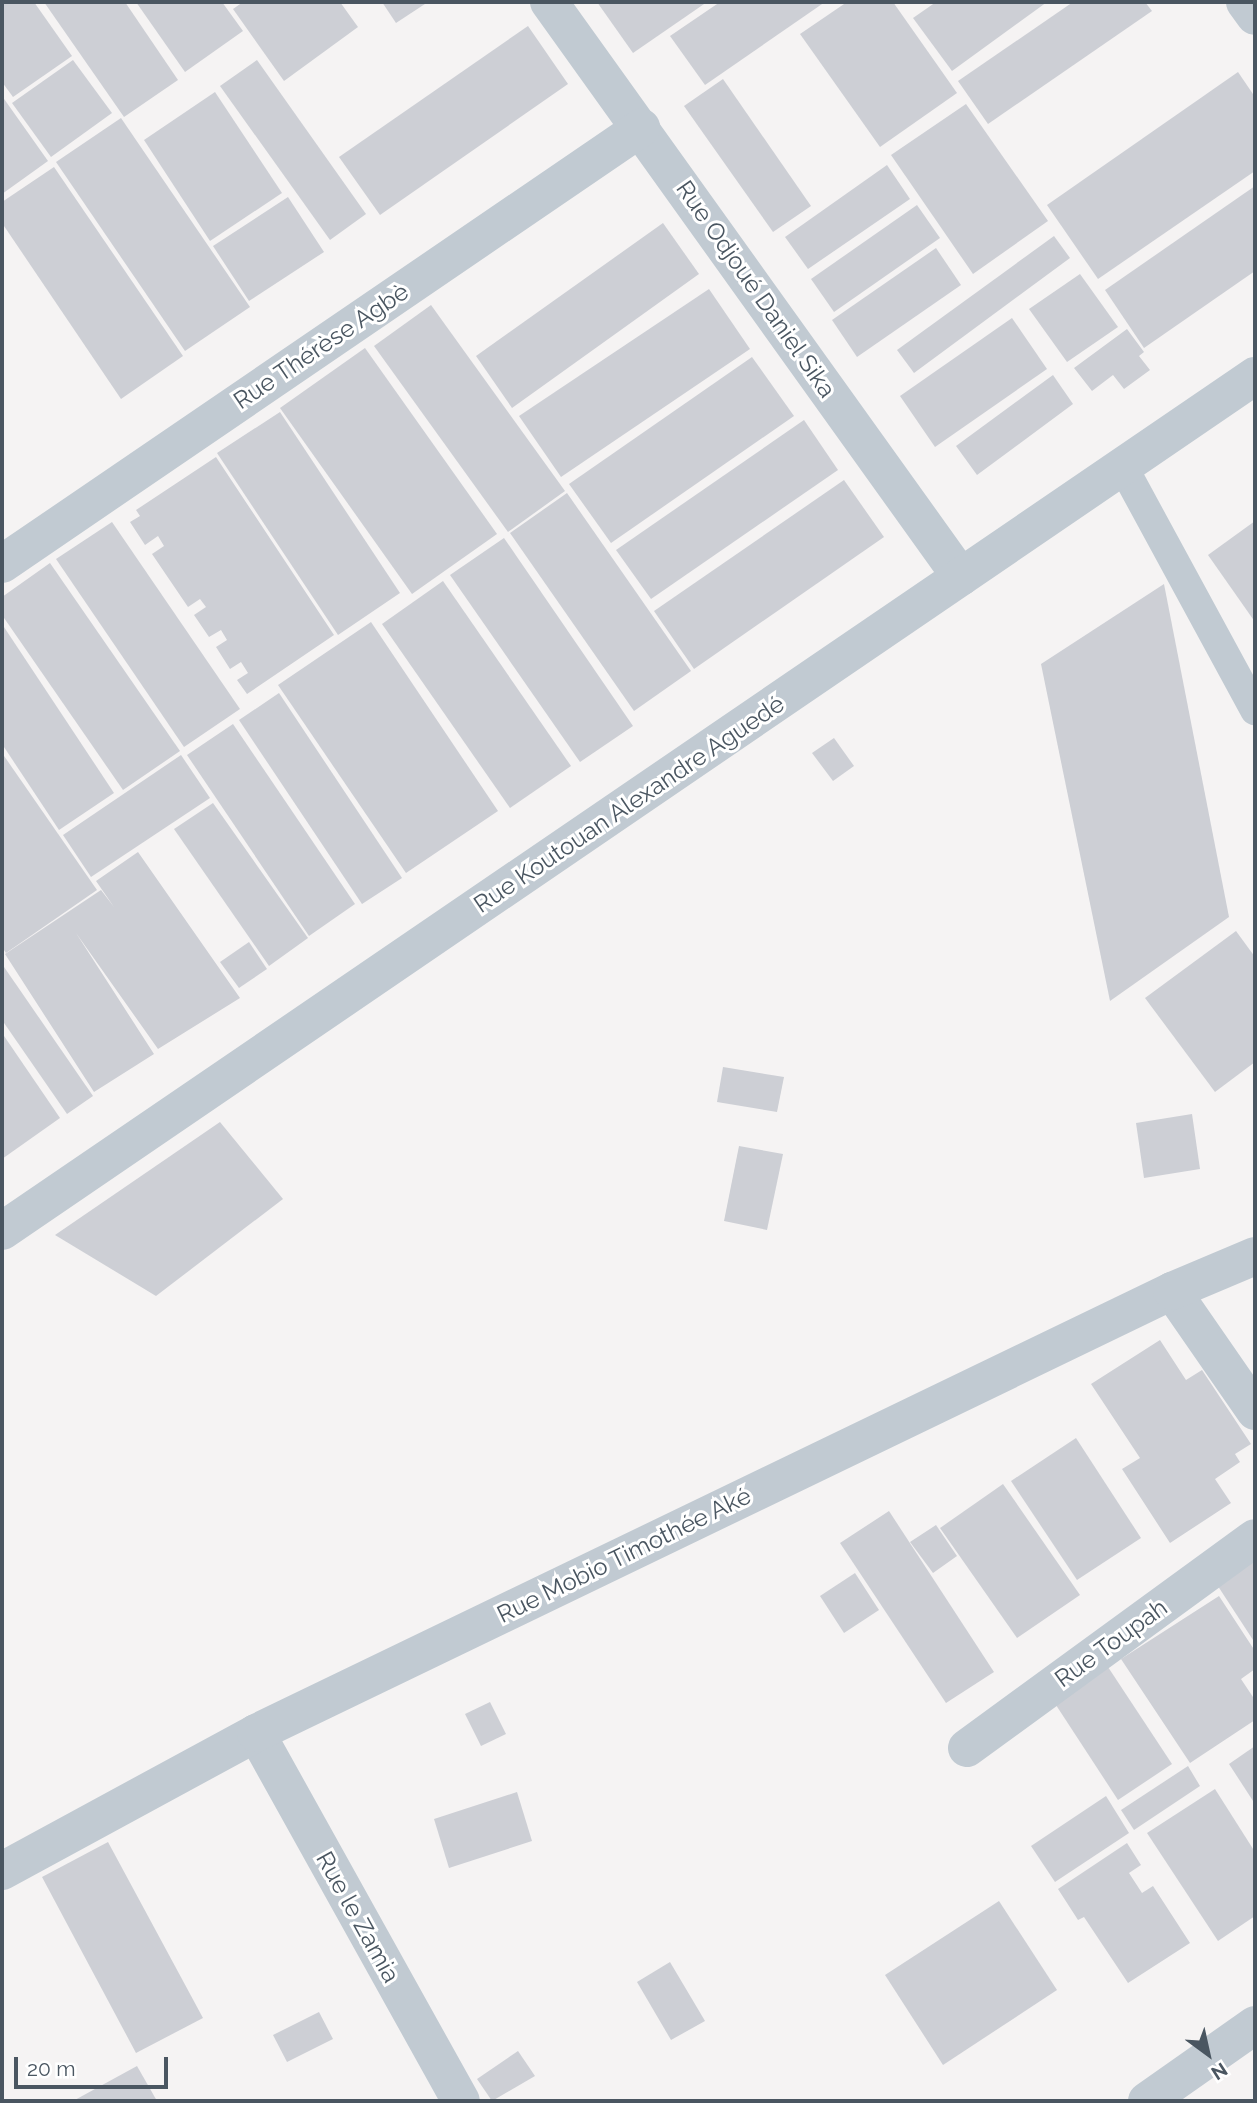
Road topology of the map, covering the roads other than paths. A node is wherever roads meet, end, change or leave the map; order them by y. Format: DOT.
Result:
graph roads {
  1 [pos="549,2"];
  2 [pos="1245,2"];
  3 [pos="1255,16"];
  4 [pos="641,128"];
  5 [pos="1255,376"];
  6 [pos="1123,467"];
  7 [pos="2,565"];
  8 [pos="961,578"];
  9 [pos="1255,710"];
  10 [pos="2,1231"];
  11 [pos="1255,1256"];
  12 [pos="1172,1291"];
  13 [pos="1255,1411"];
  14 [pos="1255,1538"];
  15 [pos="256,1733"];
  16 [pos="967,1748"];
  17 [pos="2,1871"];
  18 [pos="1255,2025"];
  19 [pos="461,2101"];
  20 [pos="1147,2101"];
  1 -- 4 [label="street, Rue Odjoué Daniel Sika"];
  2 -- 3 [label="street"];
  4 -- 7 [label="street, Rue Thérèse Agbè"];
  4 -- 8 [label="street, Rue Odjoué Daniel Sika"];
  5 -- 6 [label="street, Rue Koutouan Alexandre Aguedé"];
  6 -- 8 [label="street, Rue Koutouan Alexandre Aguedé"];
  6 -- 9 [label="lane"];
  8 -- 10 [label="street, Rue Koutouan Alexandre Aguedé"];
  11 -- 12 [label="street, Rue Mobio Timothée Aké"];
  12 -- 13 [label="street"];
  12 -- 15 [label="street, Rue Mobio Timothée Aké"];
  14 -- 16 [label="street, Rue Toupah"];
  15 -- 17 [label="street, Rue Mobio Timothée Aké"];
  15 -- 19 [label="street, Rue le Zamia"];
  18 -- 20 [label="street"];
}
